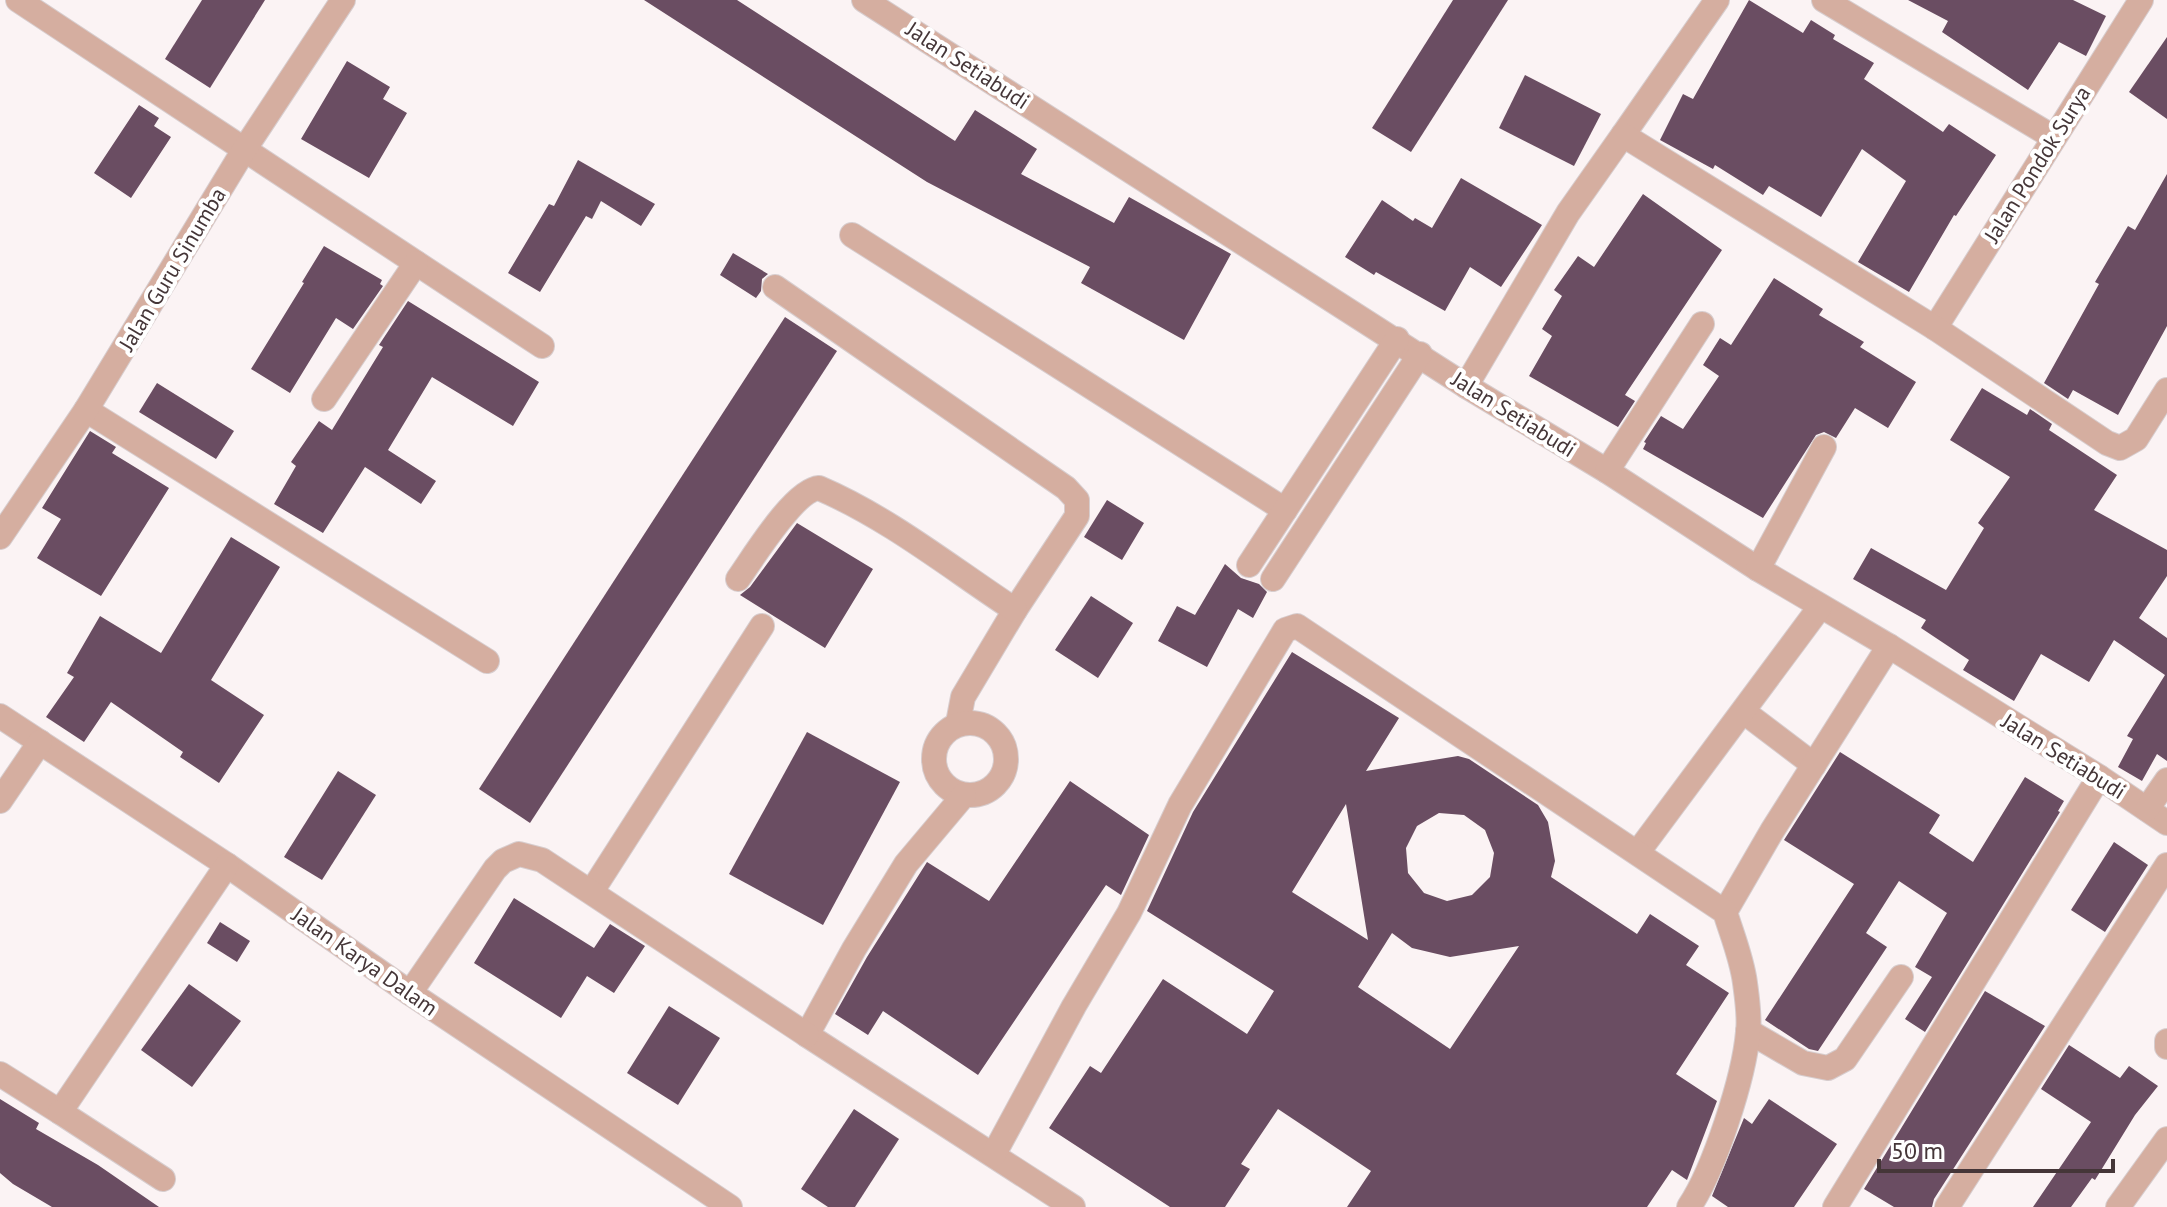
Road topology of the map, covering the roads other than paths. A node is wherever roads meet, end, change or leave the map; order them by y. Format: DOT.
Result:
graph roads {
  1 [pos="18,0"];
  2 [pos="343,0"];
  3 [pos="864,0"];
  4 [pos="1717,0"];
  5 [pos="1824,0"];
  6 [pos="2141,0"];
  7 [pos="894,8"];
  8 [pos="1623,135"];
  9 [pos="2053,137"];
  10 [pos="244,150"];
  11 [pos="852,235"];
  12 [pos="416,263"];
  13 [pos="775,287"];
  14 [pos="1702,324"];
  15 [pos="1935,328"];
  16 [pos="1397,339"];
  17 [pos="542,346"];
  18 [pos="1420,354"];
  19 [pos="1466,386"];
  20 [pos="2167,390"];
  21 [pos="324,399"];
  22 [pos="86,410"];
  23 [pos="1824,447"];
  24 [pos="1607,471"];
  25 [pos="1285,510"];
  26 [pos="0,537"];
  27 [pos="1249,565"];
  28 [pos="1758,569"];
  29 [pos="738,579"];
  30 [pos="1273,579"];
  31 [pos="1820,607"];
  32 [pos="1015,610"];
  33 [pos="762,626"];
  34 [pos="1889,646"];
  35 [pos="487,661"];
  36 [pos="1744,712"];
  37 [pos="0,716"];
  38 [pos="958,723"];
  39 [pos="40,742"];
  40 [pos="1814,765"];
  41 [pos="2099,777"];
  42 [pos="2167,780"];
  43 [pos="964,795"];
  44 [pos="0,801"];
  45 [pos="2157,816"];
  46 [pos="1638,852"];
  47 [pos="227,865"];
  48 [pos="2167,865"];
  49 [pos="592,891"];
  50 [pos="1725,912"];
  51 [pos="1901,977"];
  52 [pos="410,993"];
  53 [pos="1748,1031"];
  54 [pos="807,1035"];
  55 [pos="0,1074"];
  56 [pos="60,1112"];
  57 [pos="2167,1139"];
  58 [pos="994,1154"];
  59 [pos="163,1179"];
  60 [pos="730,1207"];
  61 [pos="1073,1207"];
  62 [pos="1689,1207"];
  63 [pos="1835,1207"];
  64 [pos="1947,1207"];
  65 [pos="2118,1207"];
  1 -- 10 [label="street"];
  2 -- 10 [label="street, Jalan Guru Sinumba"];
  3 -- 7 [label="street, Jalan Setiabudi"];
  4 -- 8 [label="street"];
  5 -- 9 [label="street"];
  6 -- 9 [label="street, Jalan Pondok Surya"];
  7 -- 16 [label="street, Jalan Setiabudi"];
  8 -- 15 [label="street"];
  8 -- 19 [label="street"];
  9 -- 15 [label="street, Jalan Pondok Surya"];
  10 -- 12 [label="street"];
  10 -- 22 [label="street, Jalan Guru Sinumba"];
  11 -- 25 [label="street"];
  12 -- 17 [label="street"];
  12 -- 21 [label="street"];
  13 -- 32 [label="street"];
  14 -- 24 [label="street"];
  15 -- 20 [label="street"];
  16 -- 18 [label="street, Jalan Setiabudi"];
  16 -- 25 [label="street"];
  18 -- 19 [label="street, Jalan Setiabudi"];
  18 -- 30 [label="street"];
  19 -- 24 [label="street, Jalan Setiabudi"];
  22 -- 26 [label="street, Jalan Guru Sinumba"];
  22 -- 35 [label="street"];
  23 -- 28 [label="street"];
  24 -- 28 [label="street, Jalan Setiabudi"];
  25 -- 27 [label="street"];
  28 -- 31 [label="street, Jalan Setiabudi"];
  29 -- 32 [label="street"];
  31 -- 34 [label="street, Jalan Setiabudi"];
  31 -- 36 [label="street"];
  32 -- 38 [label="street"];
  33 -- 49 [label="street"];
  34 -- 40 [label="street"];
  34 -- 41 [label="street, Jalan Setiabudi"];
  36 -- 40 [label="street"];
  36 -- 46 [label="street"];
  37 -- 39 [label="street, Jalan Karya Dalam"];
  38 -- 43 [label="street"];
  38 -- 43 [label="street"];
  39 -- 44 [label="street"];
  39 -- 47 [label="street, Jalan Karya Dalam"];
  40 -- 50 [label="street"];
  41 -- 45 [label="street, Jalan Setiabudi"];
  41 -- 63 [label="street"];
  42 -- 45 [label="street"];
  43 -- 54 [label="street"];
  46 -- 50 [label="street"];
  46 -- 58 [label="street"];
  47 -- 52 [label="street, Jalan Karya Dalam"];
  47 -- 56 [label="street"];
  48 -- 64 [label="street"];
  49 -- 52 [label="street"];
  49 -- 54 [label="street"];
  50 -- 53 [label="street"];
  51 -- 53 [label="street"];
  52 -- 60 [label="street, Jalan Karya Dalam"];
  53 -- 62 [label="street"];
  54 -- 58 [label="street"];
  55 -- 56 [label="street"];
  56 -- 59 [label="street"];
  57 -- 65 [label="street"];
  58 -- 61 [label="street"];
}
